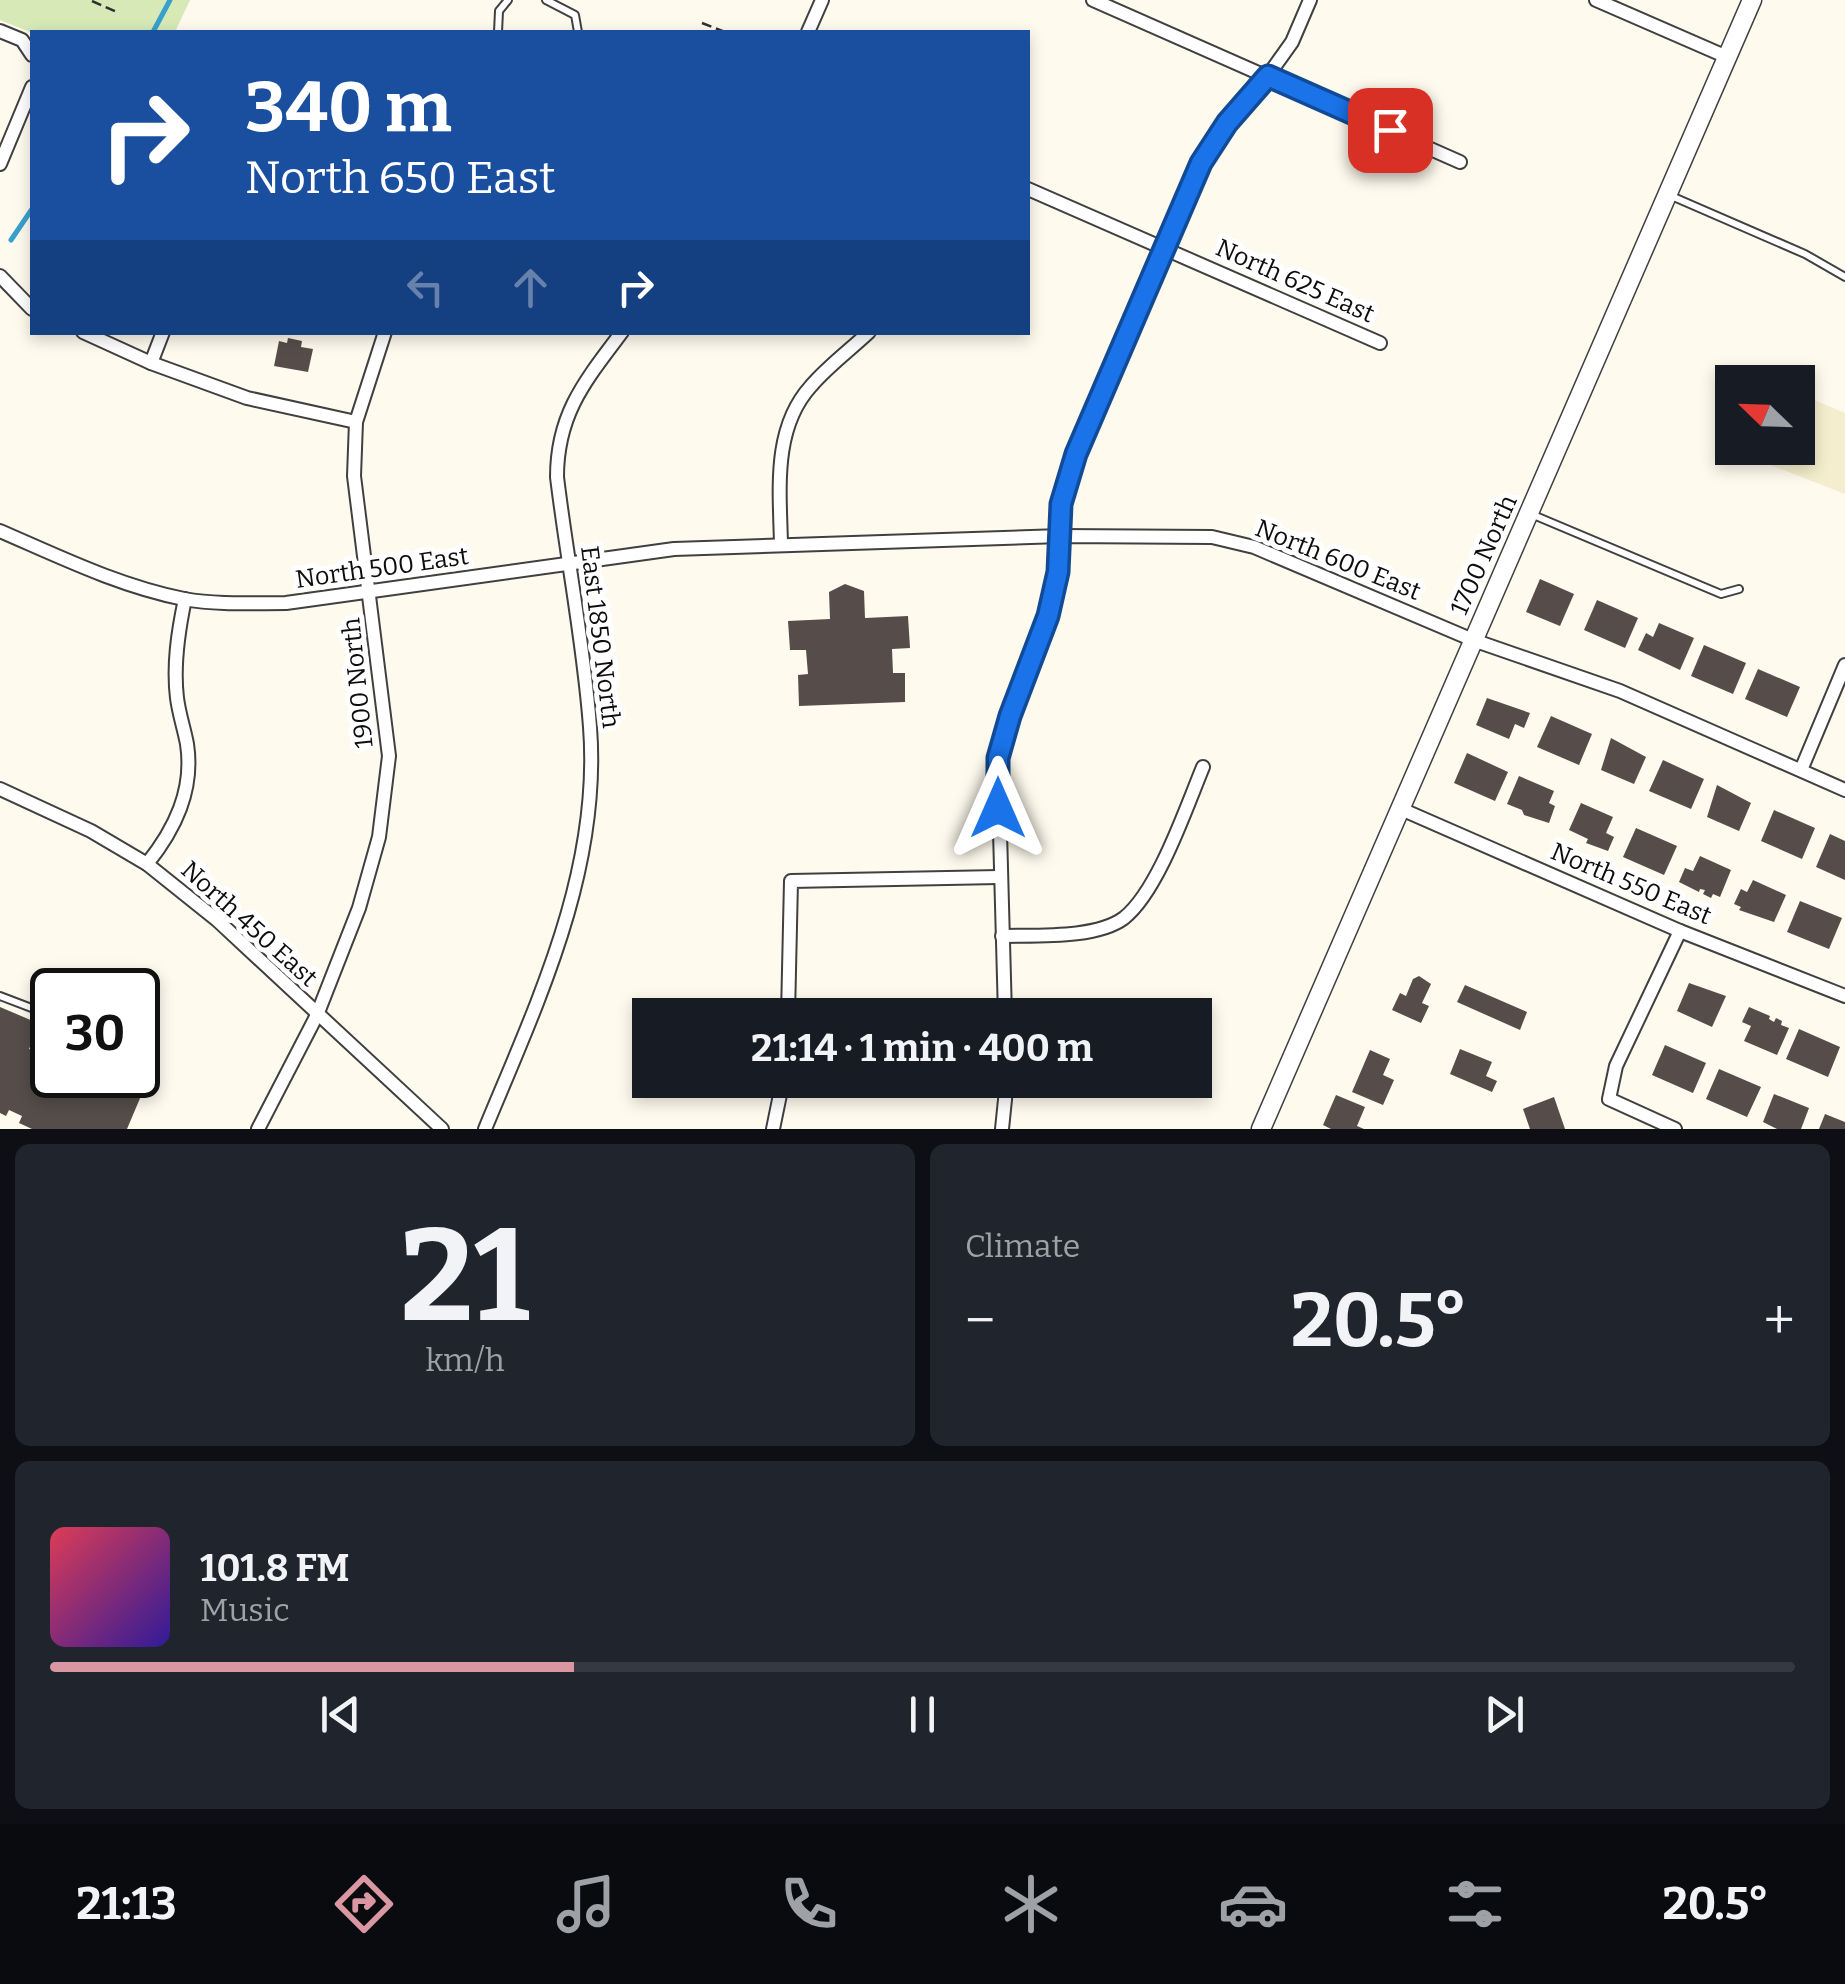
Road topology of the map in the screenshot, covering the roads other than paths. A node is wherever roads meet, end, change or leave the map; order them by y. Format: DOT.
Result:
graph roads {
  1 [pos="508,0"];
  2 [pos="546,0"];
  3 [pos="822,0"];
  4 [pos="1093,0"];
  5 [pos="1310,0"];
  6 [pos="1596,0"];
  7 [pos="1752,0"];
  8 [pos="498,30"];
  9 [pos="578,30"];
  10 [pos="809,30"];
  11 [pos="0,31"];
  12 [pos="30,52"];
  13 [pos="1727,57"];
  14 [pos="1268,76"];
  15 [pos="30,92"];
  16 [pos="1460,162"];
  17 [pos="0,164"];
  18 [pos="1030,190"];
  19 [pos="1668,194"];
  20 [pos="1164,249"];
  21 [pos="0,276"];
  22 [pos="1845,276"];
  23 [pos="30,307"];
  24 [pos="89,335"];
  25 [pos="162,335"];
  26 [pos="383,335"];
  27 [pos="620,335"];
  28 [pos="866,335"];
  29 [pos="1380,343"];
  30 [pos="150,363"];
  31 [pos="356,422"];
  32 [pos="1530,513"];
  33 [pos="0,530"];
  34 [pos="1061,536"];
  35 [pos="780,545"];
  36 [pos="568,566"];
  37 [pos="1739,589"];
  38 [pos="371,592"];
  39 [pos="185,599"];
  40 [pos="1473,640"];
  41 [pos="1845,665"];
  42 [pos="1203,767"];
  43 [pos="1801,770"];
  44 [pos="0,789"];
  45 [pos="1845,790"];
  46 [pos="1401,809"];
  47 [pos="148,864"];
  48 [pos="999,876"];
  49 [pos="1680,931"];
  50 [pos="1002,936"];
  51 [pos="0,996"];
  52 [pos="1845,996"];
  53 [pos="788,998"];
  54 [pos="1004,998"];
  55 [pos="30,1007"];
  56 [pos="317,1015"];
  57 [pos="779,1098"];
  58 [pos="1005,1098"];
  59 [pos="258,1129"];
  60 [pos="442,1129"];
  61 [pos="485,1129"];
  62 [pos="773,1129"];
  63 [pos="1002,1129"];
  64 [pos="1261,1129"];
  65 [pos="1675,1129"];
  1 -- 8 [label="lane"];
  2 -- 9 [label="lane"];
  3 -- 10 [label="street"];
  4 -- 14 [label="street"];
  5 -- 14 [label="street"];
  6 -- 13 [label="street"];
  7 -- 13 [label="street, 1700 North"];
  11 -- 12 [label="street"];
  13 -- 19 [label="street, 1700 North"];
  14 -- 16 [label="street"];
  14 -- 20 [label="street"];
  15 -- 17 [label="street"];
  18 -- 20 [label="street, North 625 East"];
  19 -- 22 [label="lane"];
  19 -- 32 [label="street, 1700 North"];
  20 -- 29 [label="street, North 625 East"];
  20 -- 34 [label="street"];
  21 -- 23 [label="street"];
  24 -- 30 [label="street"];
  25 -- 30 [label="street"];
  26 -- 31 [label="street, 1900 North"];
  27 -- 36 [label="street, East 1850 North"];
  28 -- 35 [label="street"];
  30 -- 31 [label="street"];
  31 -- 38 [label="street, 1900 North"];
  32 -- 37 [label="lane"];
  32 -- 40 [label="street, 1700 North"];
  33 -- 39 [label="street, North 500 East"];
  34 -- 35 [label="street, North 600 East"];
  34 -- 40 [label="street, North 600 East"];
  34 -- 48 [label="street"];
  35 -- 36 [label="street, North 500 East"];
  36 -- 38 [label="street, North 500 East"];
  36 -- 61 [label="street, East 1850 North"];
  38 -- 39 [label="street, North 500 East"];
  38 -- 56 [label="street, 1900 North"];
  39 -- 47 [label="street"];
  40 -- 43 [label="street, North 600 East"];
  40 -- 46 [label="street, 1700 North"];
  41 -- 43 [label="street"];
  42 -- 50 [label="street"];
  43 -- 45 [label="street, North 600 East"];
  44 -- 47 [label="street, North 450 East"];
  46 -- 49 [label="street, North 550 East"];
  46 -- 64 [label="street, 1700 North"];
  47 -- 56 [label="street, North 450 East"];
  48 -- 50 [label="street"];
  48 -- 53 [label="street"];
  49 -- 52 [label="street, North 550 East"];
  49 -- 65 [label="street"];
  50 -- 54 [label="street"];
  51 -- 55 [label="lane"];
  56 -- 59 [label="street, 1900 North"];
  56 -- 60 [label="street, North 450 East"];
  57 -- 62 [label="street"];
  58 -- 63 [label="street"];
}
